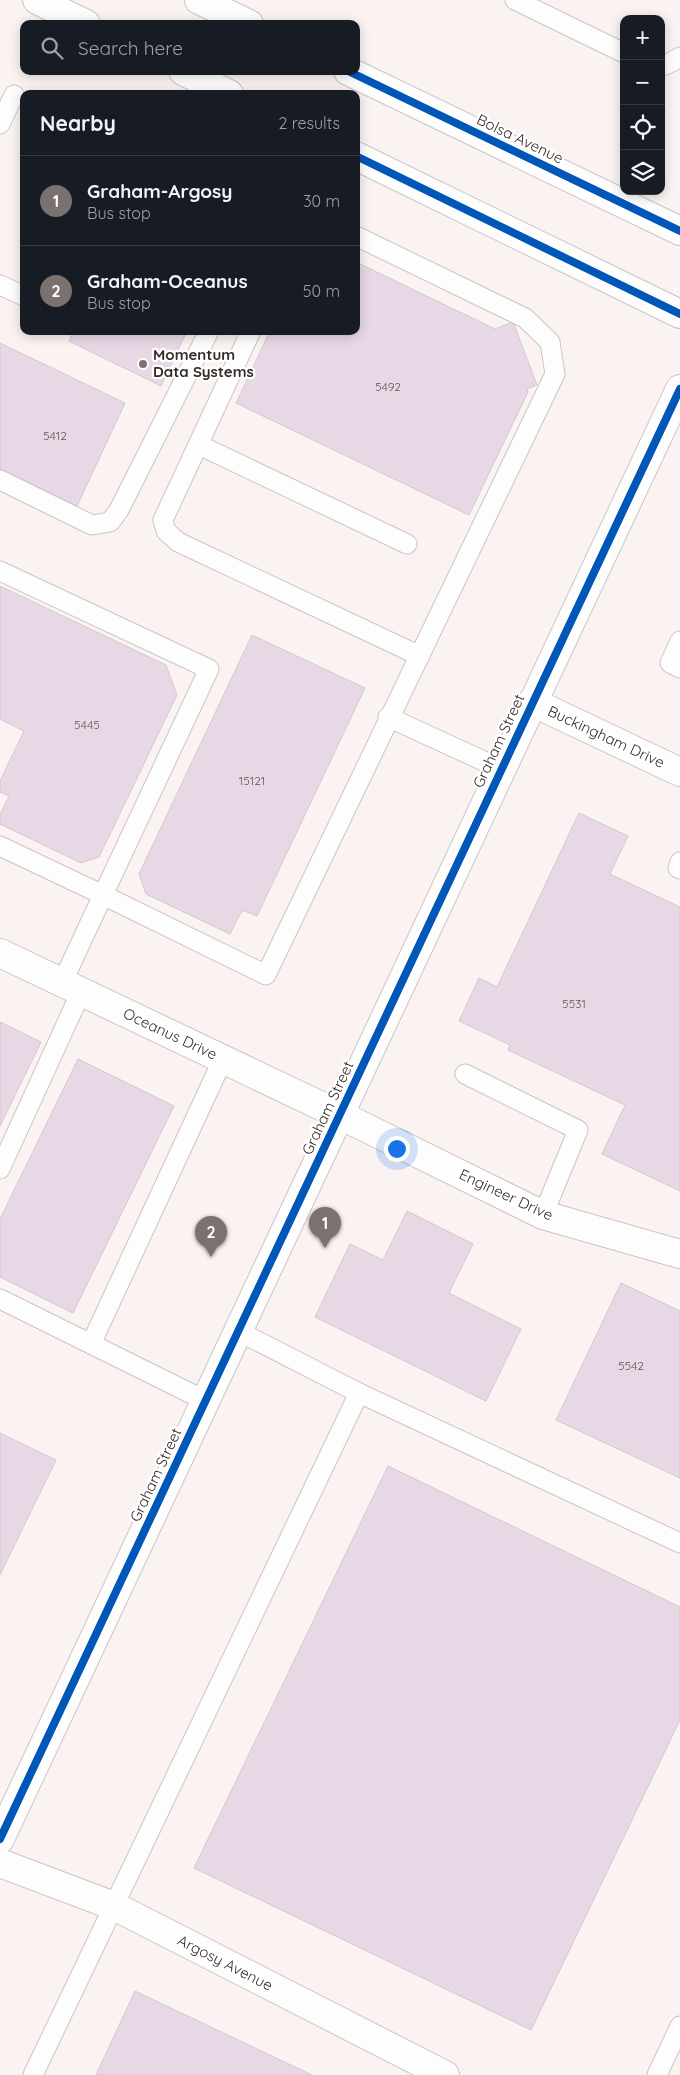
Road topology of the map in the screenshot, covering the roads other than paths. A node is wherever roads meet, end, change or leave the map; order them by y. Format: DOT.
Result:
graph roads {
  1 [pos="38,0"];
  2 [pos="199,0"];
  3 [pos="515,0"];
  4 [pos="78,20"];
  5 [pos="241,20"];
  6 [pos="620,50"];
  7 [pos="680,57"];
  8 [pos="665,64"];
  9 [pos="191,75"];
  10 [pos="356,75"];
  11 [pos="221,90"];
  12 [pos="12,95"];
  13 [pos="0,124"];
  14 [pos="360,158"];
  15 [pos="680,231"];
  16 [pos="360,238"];
  17 [pos="0,285"];
  18 [pos="20,294"];
  19 [pos="680,314"];
  20 [pos="206,335"];
  21 [pos="249,335"];
  22 [pos="680,389"];
  23 [pos="199,445"];
  24 [pos="0,480"];
  25 [pos="407,544"];
  26 [pos="0,571"];
  27 [pos="680,641"];
  28 [pos="420,656"];
  29 [pos="680,668"];
  30 [pos="532,702"];
  31 [pos="388,718"];
  32 [pos="501,769"];
  33 [pos="680,772"];
  34 [pos="0,846"];
  35 [pos="680,862"];
  36 [pos="680,869"];
  37 [pos="103,895"];
  38 [pos="0,953"];
  39 [pos="72,988"];
  40 [pos="223,1059"];
  41 [pos="466,1074"];
  42 [pos="340,1115"];
  43 [pos="0,1169"];
  44 [pos="543,1215"];
  45 [pos="680,1254"];
  46 [pos="0,1299"];
  47 [pos="238,1332"];
  48 [pos="91,1344"];
  49 [pos="359,1393"];
  50 [pos="206,1401"];
  51 [pos="680,1543"];
  52 [pos="0,1839"];
  53 [pos="0,1863"];
  54 [pos="114,1906"];
  55 [pos="680,2026"];
  56 [pos="33,2075"];
  57 [pos="445,2075"];
  58 [pos="657,2075"];
  1 -- 4 [label="street"];
  2 -- 5 [label="street"];
  3 -- 6 [label="lane"];
  7 -- 8 [label="lane"];
  9 -- 11 [label="street"];
  10 -- 15 [label="street, Bolsa Avenue"];
  12 -- 13 [label="lane"];
  14 -- 19 [label="street"];
  16 -- 28 [label="lane"];
  17 -- 18 [label="lane"];
  20 -- 24 [label="lane"];
  21 -- 23 [label="lane"];
  22 -- 30 [label="street, Graham Street"];
  23 -- 25 [label="lane"];
  23 -- 28 [label="lane"];
  26 -- 37 [label="lane"];
  27 -- 29 [label="lane"];
  28 -- 31 [label="lane"];
  30 -- 32 [label="street, Graham Street"];
  30 -- 33 [label="street, Buckingham Drive"];
  31 -- 32 [label="lane"];
  31 -- 37 [label="lane"];
  32 -- 42 [label="street, Graham Street"];
  34 -- 37 [label="lane"];
  35 -- 36 [label="lane"];
  37 -- 39 [label="lane"];
  38 -- 39 [label="street, Oceanus Drive"];
  39 -- 40 [label="street, Oceanus Drive"];
  39 -- 43 [label="lane"];
  40 -- 42 [label="street, Oceanus Drive"];
  40 -- 48 [label="lane"];
  41 -- 44 [label="lane"];
  42 -- 44 [label="street, Engineer Drive"];
  42 -- 47 [label="street, Graham Street"];
  44 -- 45 [label="street, Engineer Drive"];
  46 -- 48 [label="lane"];
  47 -- 49 [label="lane"];
  47 -- 50 [label="street, Graham Street"];
  48 -- 50 [label="lane"];
  49 -- 51 [label="lane"];
  49 -- 54 [label="lane"];
  50 -- 52 [label="street, Graham Street"];
  53 -- 54 [label="street, Argosy Avenue"];
  54 -- 56 [label="lane"];
  54 -- 57 [label="street, Argosy Avenue"];
  55 -- 58 [label="lane"];
}
